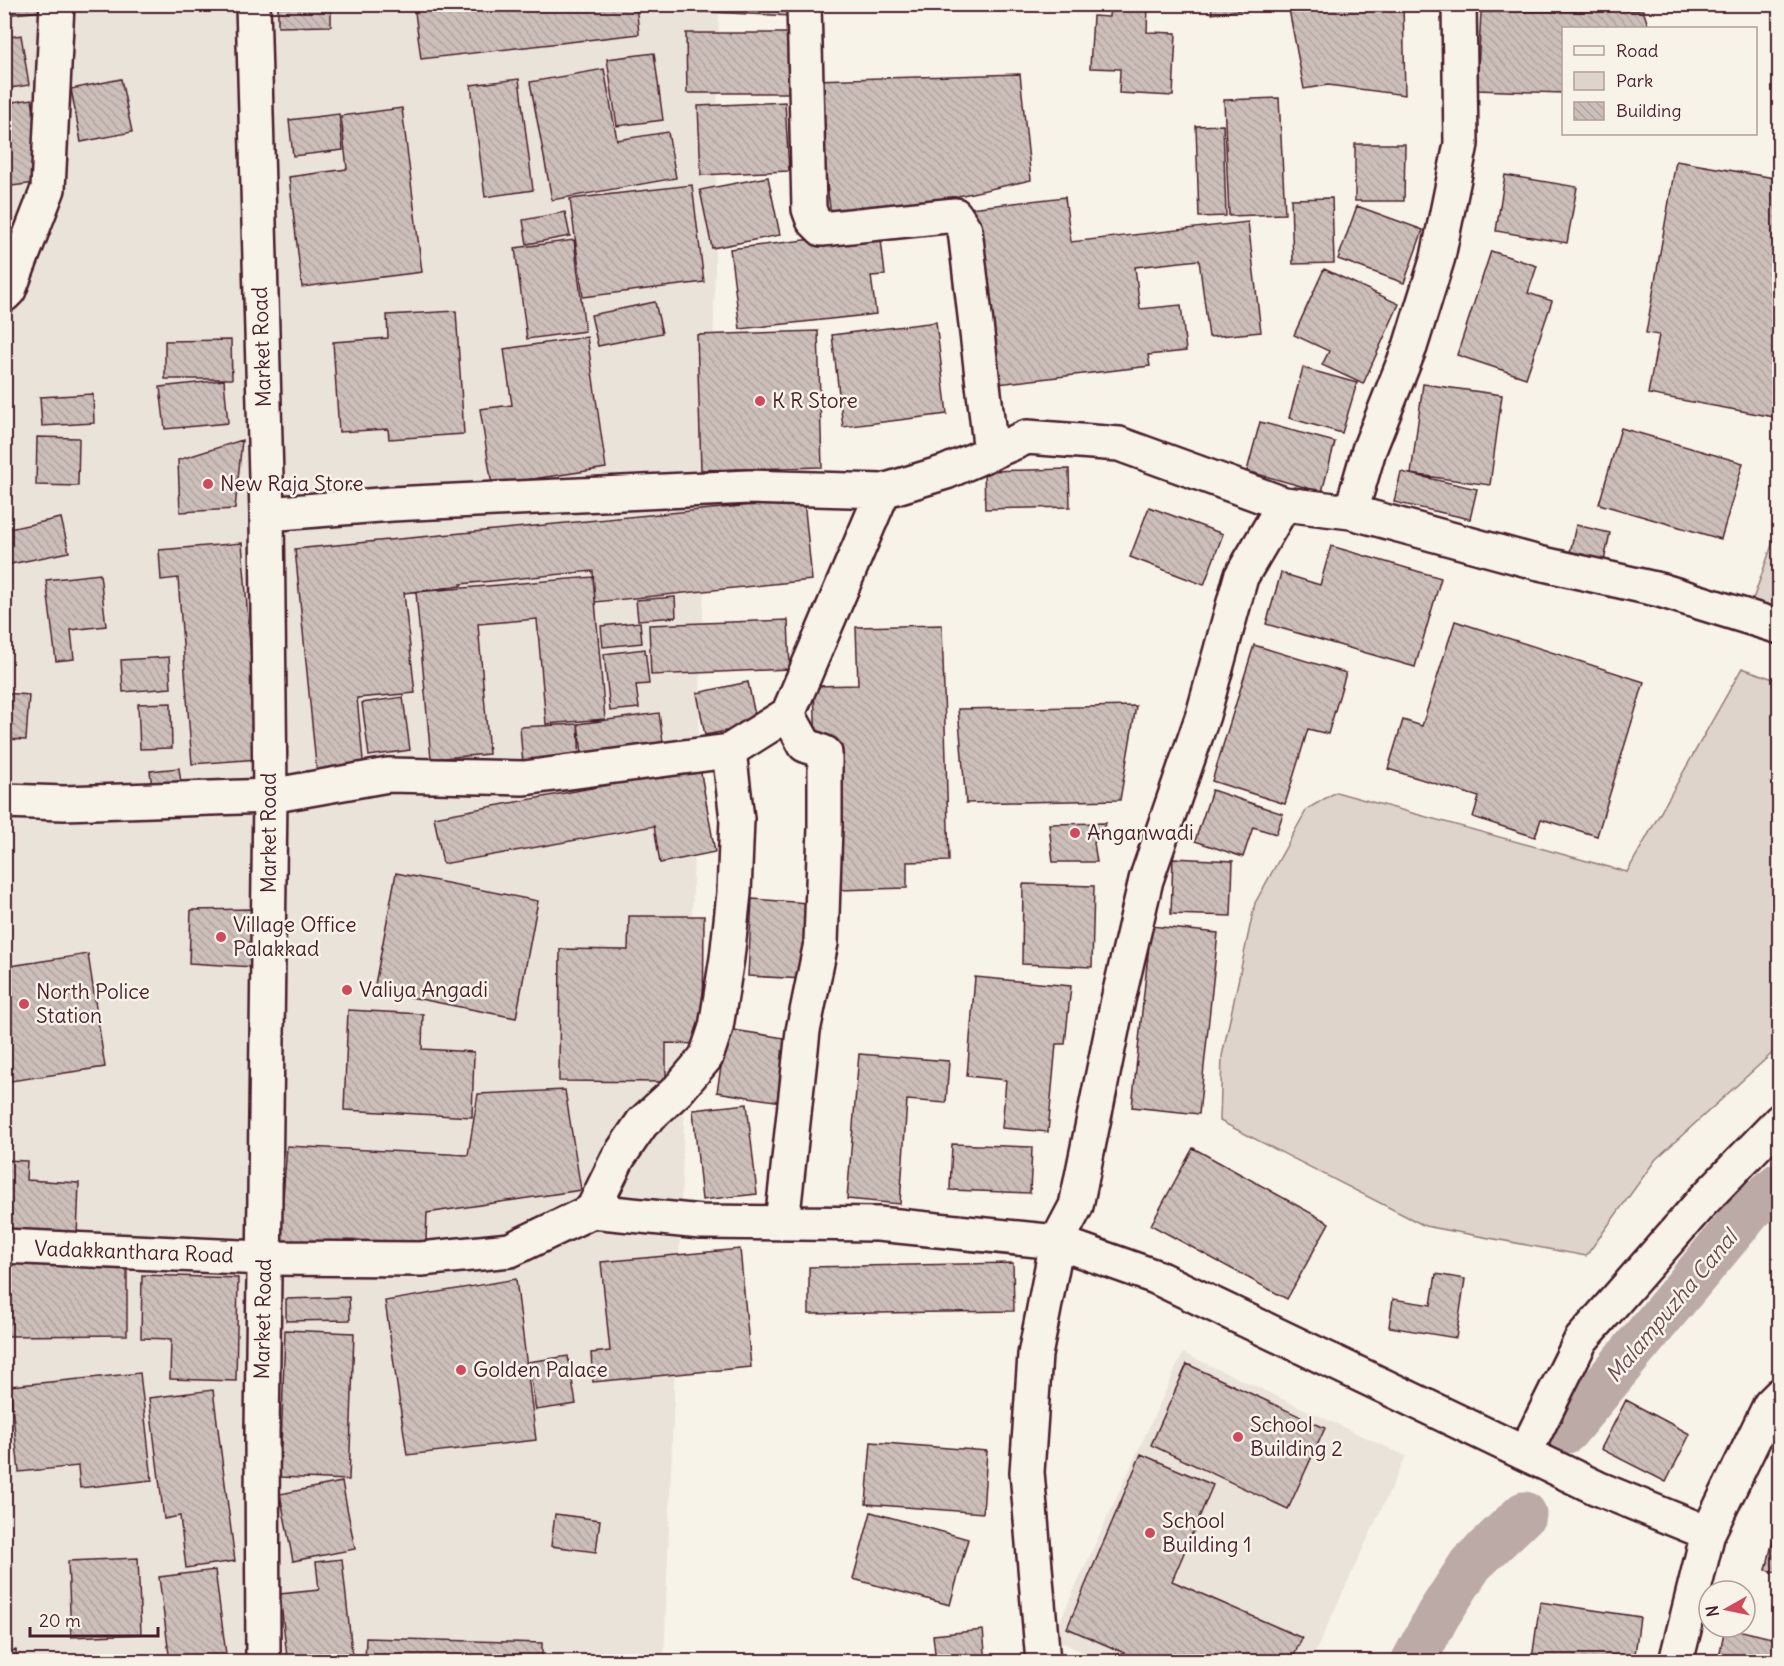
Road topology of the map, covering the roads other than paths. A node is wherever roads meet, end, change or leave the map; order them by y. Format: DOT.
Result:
graph roads {
  1 [pos="57,4"];
  2 [pos="253,4"];
  3 [pos="804,4"];
  4 [pos="1459,4"];
  5 [pos="4,295"];
  6 [pos="991,453"];
  7 [pos="883,491"];
  8 [pos="1284,504"];
  9 [pos="1351,512"];
  10 [pos="267,514"];
  11 [pos="1779,627"];
  12 [pos="788,714"];
  13 [pos="729,751"];
  14 [pos="270,796"];
  15 [pos="4,801"];
  16 [pos="1779,1121"];
  17 [pos="592,1211"];
  18 [pos="782,1223"];
  19 [pos="1057,1242"];
  20 [pos="4,1246"];
  21 [pos="264,1258"];
  22 [pos="1779,1395"];
  23 [pos="1525,1453"];
  24 [pos="1708,1533"];
  25 [pos="263,1662"];
  26 [pos="1043,1662"];
  27 [pos="1676,1662"];
  1 -- 5 [label="street"];
  2 -- 10 [label="street, Market Road"];
  3 -- 6 [label="street"];
  4 -- 9 [label="street"];
  6 -- 7 [label="street"];
  6 -- 8 [label="street"];
  7 -- 10 [label="street"];
  7 -- 12 [label="street"];
  8 -- 9 [label="street"];
  8 -- 19 [label="street"];
  9 -- 11 [label="street"];
  10 -- 14 [label="street, Market Road"];
  12 -- 13 [label="street"];
  12 -- 18 [label="street"];
  13 -- 14 [label="street"];
  13 -- 17 [label="street"];
  14 -- 15 [label="street"];
  14 -- 21 [label="street, Market Road"];
  16 -- 23 [label="street"];
  17 -- 18 [label="street"];
  17 -- 21 [label="street, Vadakkanthara Road"];
  18 -- 19 [label="street"];
  19 -- 23 [label="street"];
  19 -- 26 [label="street"];
  20 -- 21 [label="street, Vadakkanthara Road"];
  21 -- 25 [label="street, Market Road"];
  22 -- 24 [label="street"];
  23 -- 24 [label="street"];
  24 -- 27 [label="street"];
}
